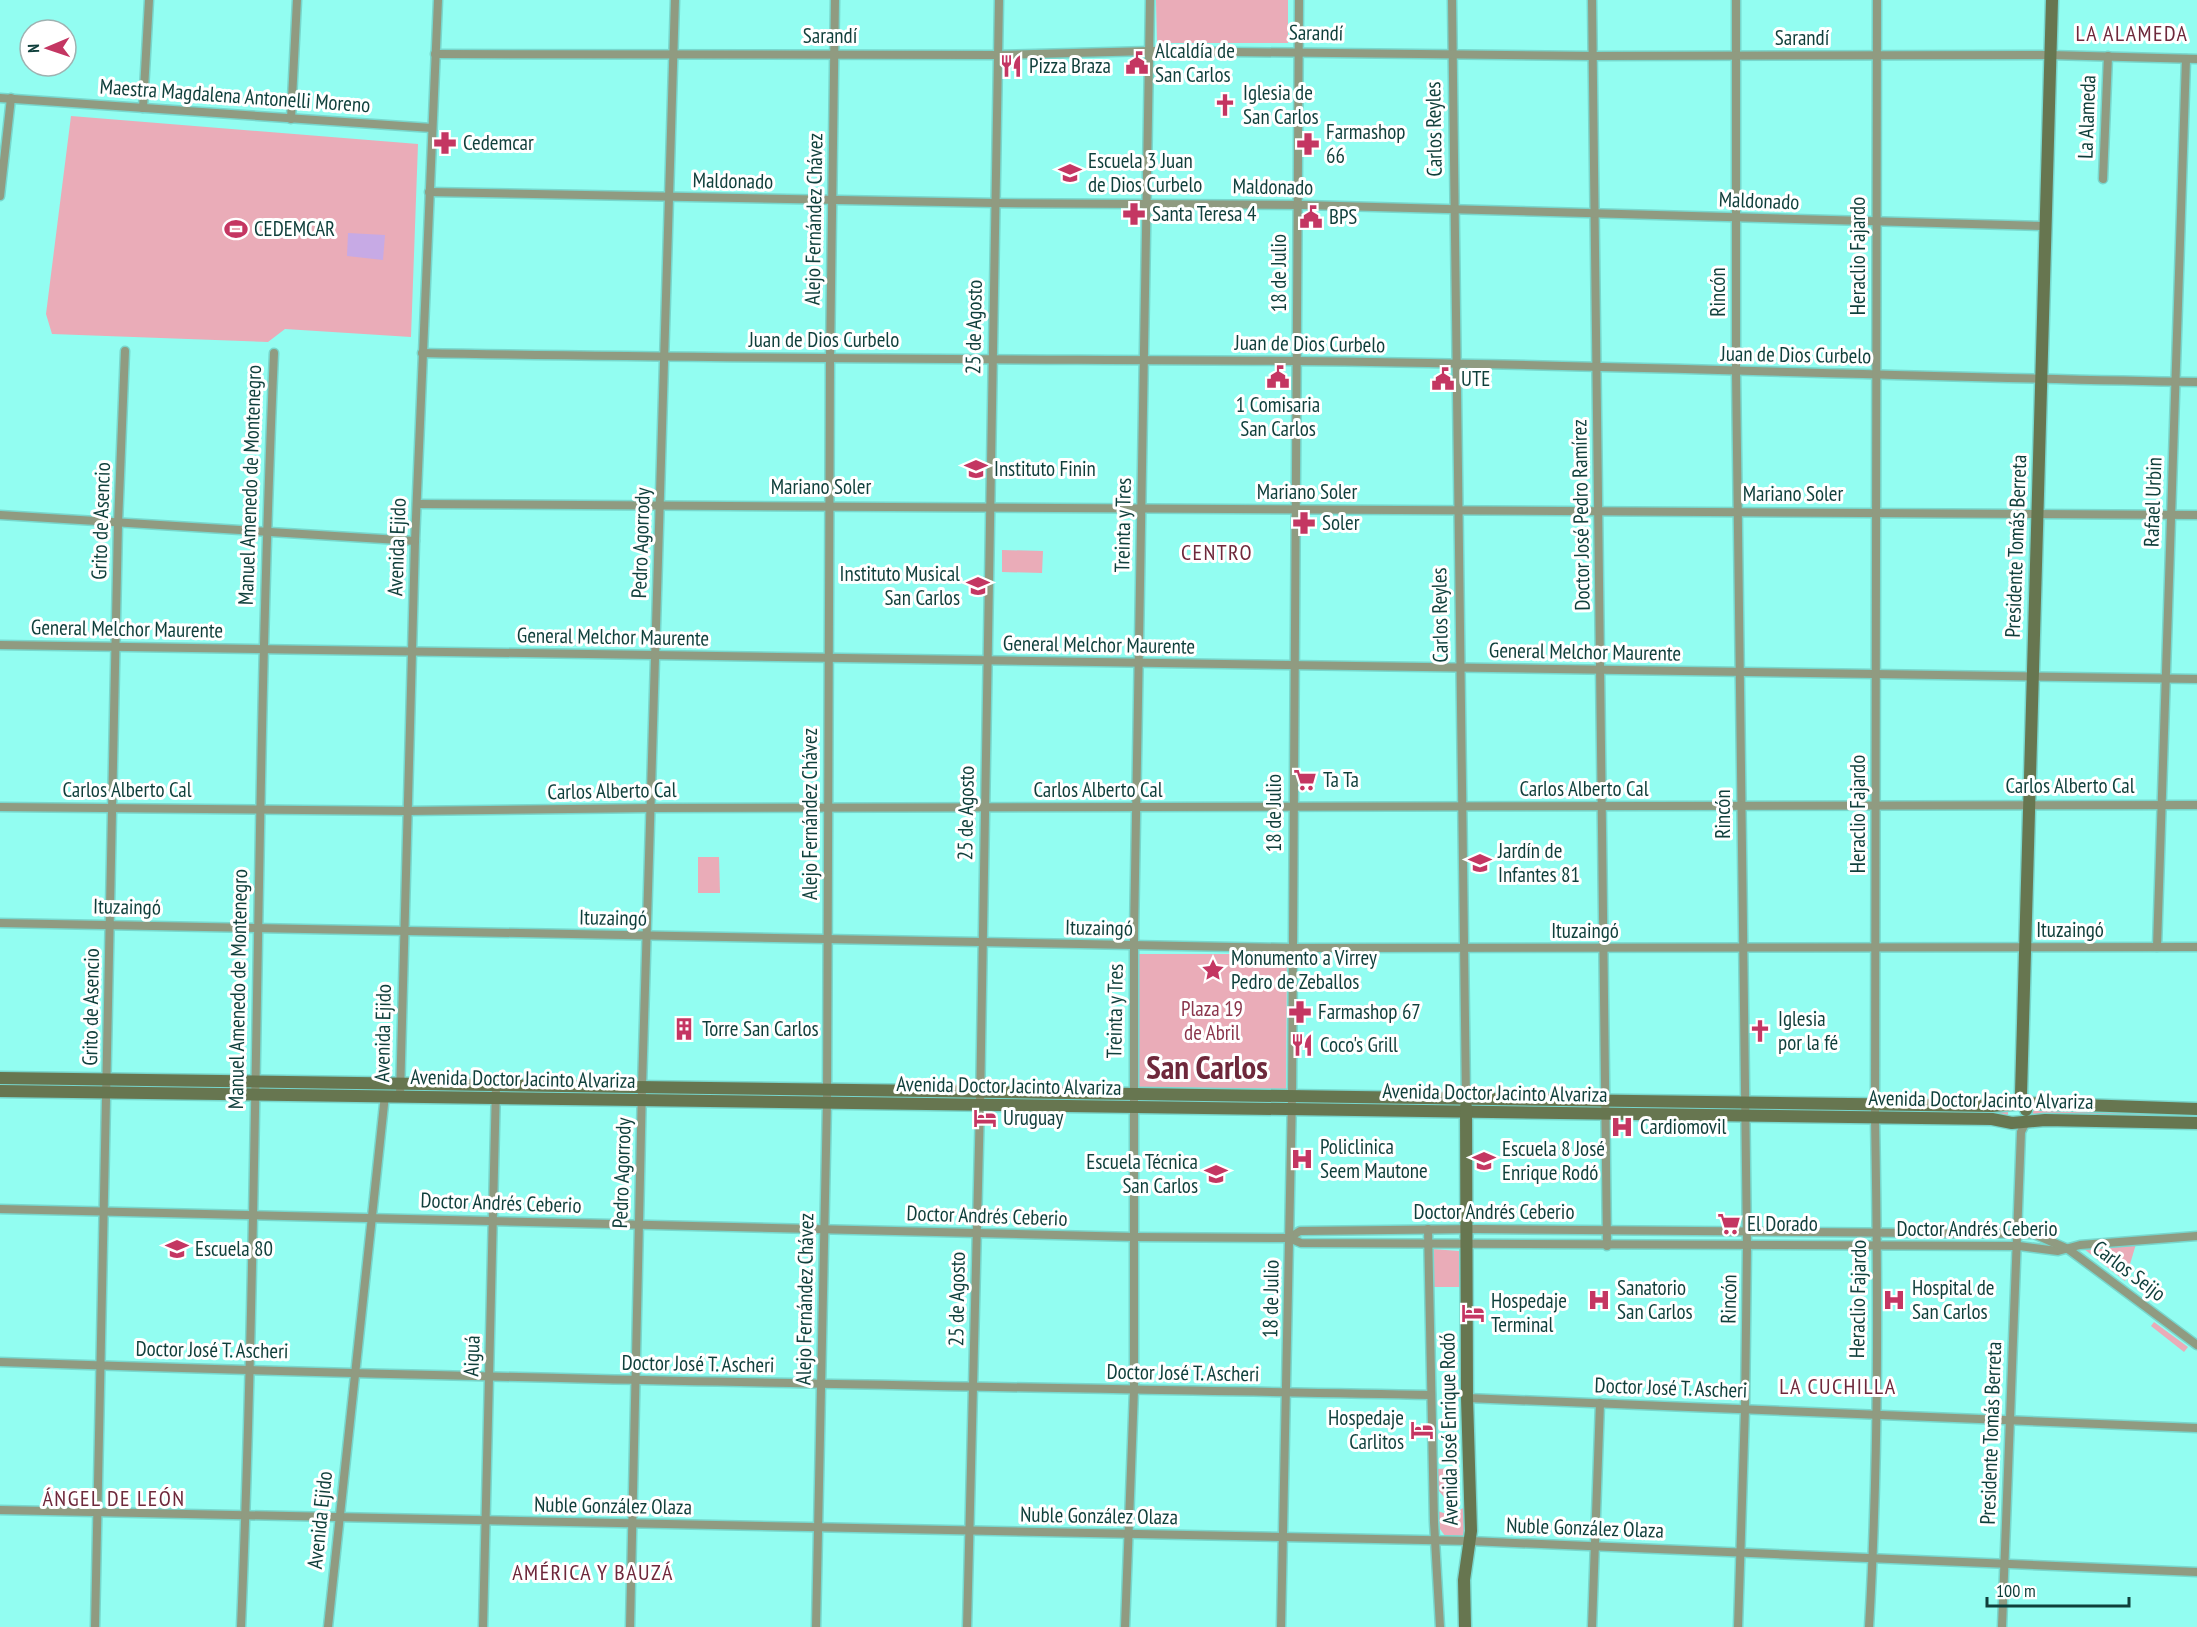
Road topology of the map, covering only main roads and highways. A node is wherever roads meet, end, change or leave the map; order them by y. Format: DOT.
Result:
graph roads {
  1 [pos="2052,0"];
  2 [pos="0,1078"];
  3 [pos="107,1086"];
  4 [pos="0,1091"];
  5 [pos="496,1092"];
  6 [pos="1466,1099"];
  7 [pos="2020,1101"];
  8 [pos="2197,1109"];
  9 [pos="1466,1113"];
  10 [pos="2197,1123"];
  11 [pos="2020,1126"];
  12 [pos="1467,1229"];
  13 [pos="1465,1627"];
  1 -- 7 [label="main road, Presidente Tomás Berreta"];
  2 -- 3 [label="main road, Avenida Doctor Jacinto Alvariza"];
  3 -- 4 [label="main road, Avenida Doctor Jacinto Alvariza"];
  3 -- 5 [label="main road, Avenida Doctor Jacinto Alvariza"];
  3 -- 5 [label="main road, Avenida Doctor Jacinto Alvariza"];
  5 -- 6 [label="main road, Avenida Doctor Jacinto Alvariza"];
  5 -- 9 [label="main road, Avenida Doctor Jacinto Alvariza"];
  6 -- 7 [label="main road, Avenida Doctor Jacinto Alvariza"];
  6 -- 9 [label="main road, Carlos Reyles"];
  7 -- 8 [label="main road, Avenida Doctor Jacinto Alvariza"];
  7 -- 11 [label="main road, Presidente Tomás Berreta"];
  9 -- 11 [label="main road, Avenida Doctor Jacinto Alvariza"];
  9 -- 12 [label="main road, Carlos Reyles"];
  10 -- 11 [label="main road, Avenida Doctor Jacinto Alvariza"];
  12 -- 13 [label="main road, Avenida José Enrique Rodó"];
}
